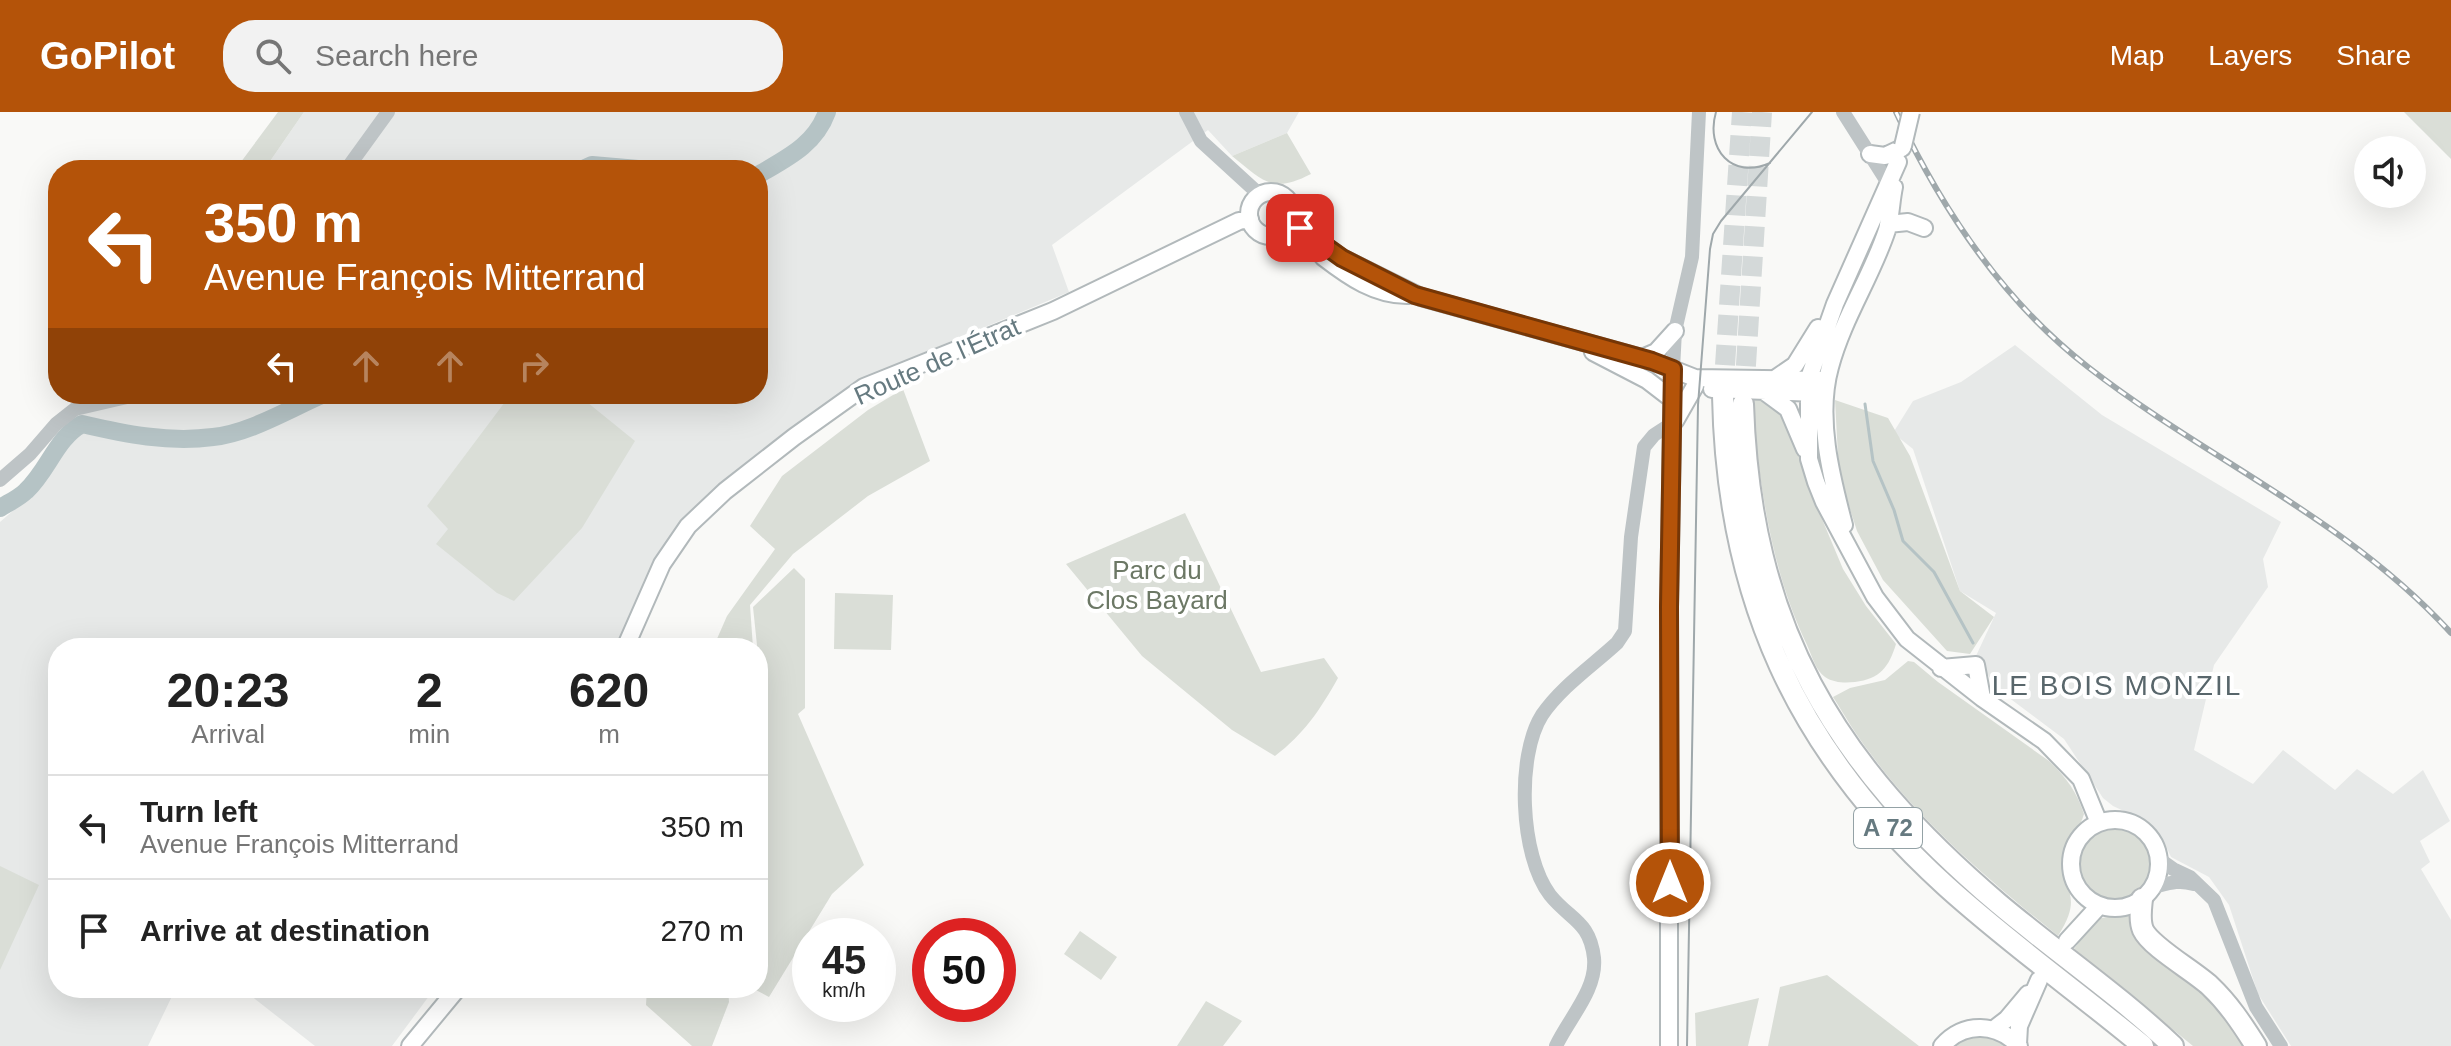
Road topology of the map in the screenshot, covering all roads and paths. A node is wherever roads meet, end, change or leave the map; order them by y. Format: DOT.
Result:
graph roads {
  1 [pos="388,112"];
  2 [pos="1186,112"];
  3 [pos="1699,112"];
  4 [pos="1843,112"];
  5 [pos="1911,112"];
  6 [pos="1901,152"];
  7 [pos="1870,154"];
  8 [pos="353,160"];
  9 [pos="1890,188"];
  10 [pos="1260,195"];
  11 [pos="1250,219"];
  12 [pos="1888,224"];
  13 [pos="1290,226"];
  14 [pos="1924,228"];
  15 [pos="1835,304"];
  16 [pos="1675,331"];
  17 [pos="1564,338"];
  18 [pos="1642,358"];
  19 [pos="1673,374"];
  20 [pos="1776,378"];
  21 [pos="1808,385"];
  22 [pos="1695,386"];
  23 [pos="1827,387"];
  24 [pos="1764,391"];
  25 [pos="1723,396"];
  26 [pos="1673,400"];
  27 [pos="97,404"];
  28 [pos="1743,404"];
  29 [pos="1674,422"];
  30 [pos="1809,459"];
  31 [pos="0,480"];
  32 [pos="1851,554"];
  33 [pos="629,638"];
  34 [pos="1527,795"];
  35 [pos="2099,823"];
  36 [pos="2159,859"];
  37 [pos="2204,889"];
  38 [pos="2148,893"];
  39 [pos="450,998"];
  40 [pos="1994,1029"];
  41 [pos="2019,1045"];
  42 [pos="410,1046"];
  43 [pos="1556,1046"];
  44 [pos="1564,1046"];
  45 [pos="1669,1046"];
  46 [pos="1942,1046"];
  47 [pos="2143,1046"];
  48 [pos="2173,1046"];
  49 [pos="2256,1046"];
  50 [pos="2281,1046"];
  1 -- 8 [label="street"];
  2 -- 10 [label="street"];
  3 -- 16 [label="street"];
  4 -- 7 [label="street"];
  5 -- 6 [label="main road, bridge"];
  6 -- 7 [label="main road"];
  6 -- 9 [label="main road"];
  7 -- 9 [label="street"];
  9 -- 12 [label="main road"];
  9 -- 15 [label="main road"];
  10 -- 11 [label="main road"];
  10 -- 13 [label="main road"];
  11 -- 13 [label="main road"];
  11 -- 33 [label="main road, Route de l'Étrat"];
  12 -- 14 [label="main road"];
  12 -- 23 [label="main road"];
  13 -- 17 [label="main road"];
  15 -- 20 [label="main road"];
  15 -- 21 [label="main road"];
  16 -- 18 [label="main road"];
  16 -- 19 [label="street"];
  17 -- 18 [label="main road"];
  17 -- 19 [label="main road"];
  17 -- 26 [label="main road"];
  18 -- 19 [label="main road"];
  19 -- 20 [label="main road"];
  19 -- 22 [label="main road"];
  19 -- 26 [label="main road"];
  20 -- 21 [label="main road"];
  21 -- 23 [label="main road"];
  21 -- 24 [label="main road"];
  21 -- 30 [label="main road"];
  22 -- 24 [label="main road"];
  22 -- 29 [label="main road"];
  23 -- 32 [label="main road"];
  24 -- 30 [label="main road"];
  25 -- 47 [label="highway, A 72"];
  26 -- 29 [label="main road"];
  27 -- 31 [label="street"];
  28 -- 48 [label="highway, A 72"];
  29 -- 34 [label="street"];
  29 -- 45 [label="main road"];
  30 -- 32 [label="main road"];
  32 -- 35 [label="main road"];
  34 -- 43 [label="street"];
  34 -- 44 [label="street"];
  35 -- 36 [label="main road"];
  35 -- 38 [label="main road"];
  36 -- 37 [label="street"];
  36 -- 38 [label="main road"];
  37 -- 38 [label="street"];
  37 -- 50 [label="street"];
  38 -- 49 [label="highway"];
  39 -- 42 [label="main road"];
  40 -- 41 [label="main road"];
  40 -- 41 [label="main road"];
  40 -- 46 [label="main road"];
}
